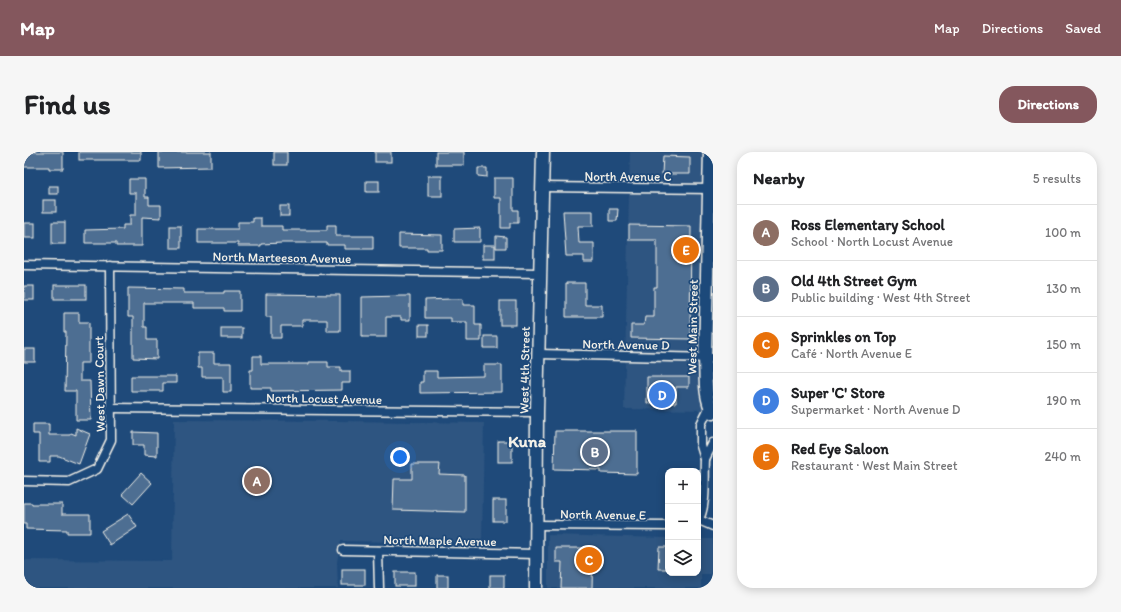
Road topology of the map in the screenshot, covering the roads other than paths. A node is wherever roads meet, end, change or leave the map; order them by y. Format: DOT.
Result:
graph roads {
  1 [pos="543,152"];
  2 [pos="710,152"];
  3 [pos="543,188"];
  4 [pos="711,189"];
  5 [pos="24,265"];
  6 [pos="110,266"];
  7 [pos="540,273"];
  8 [pos="539,354"];
  9 [pos="709,358"];
  10 [pos="111,408"];
  11 [pos="711,409"];
  12 [pos="537,412"];
  13 [pos="713,443"];
  14 [pos="705,459"];
  15 [pos="24,482"];
  16 [pos="701,515"];
  17 [pos="701,522"];
  18 [pos="537,525"];
  19 [pos="665,526"];
  20 [pos="713,526"];
  21 [pos="343,550"];
  22 [pos="378,551"];
  23 [pos="536,554"];
  24 [pos="379,588"];
  25 [pos="536,588"];
  1 -- 3 [label="main road, West 4th Street"];
  2 -- 4 [label="main road, West Main Street"];
  3 -- 4 [label="street, North Avenue C"];
  3 -- 7 [label="main road, West 4th Street"];
  4 -- 9 [label="main road, West Main Street"];
  5 -- 6 [label="street, North Marteeson Avenue"];
  6 -- 7 [label="street, North Marteeson Avenue"];
  6 -- 10 [label="street, West Dawn Court"];
  7 -- 8 [label="main road, West 4th Street"];
  8 -- 9 [label="street, North Avenue D"];
  8 -- 12 [label="main road, West 4th Street"];
  9 -- 11 [label="main road, West Main Street"];
  10 -- 12 [label="street, North Locust Avenue"];
  10 -- 15 [label="street, West Dawn Court"];
  11 -- 14 [label="street, West Main Street"];
  12 -- 18 [label="main road, West 4th Street"];
  13 -- 14 [label="street, West Main Street"];
  14 -- 16 [label="street, West Main Street"];
  17 -- 20 [label="street"];
  18 -- 19 [label="street, North Avenue E"];
  18 -- 23 [label="main road, West 4th Street"];
  21 -- 22 [label="street, North Maple Avenue"];
  22 -- 23 [label="street, North Maple Avenue"];
  22 -- 24 [label="street"];
  23 -- 25 [label="main road, West 4th Street"];
}
